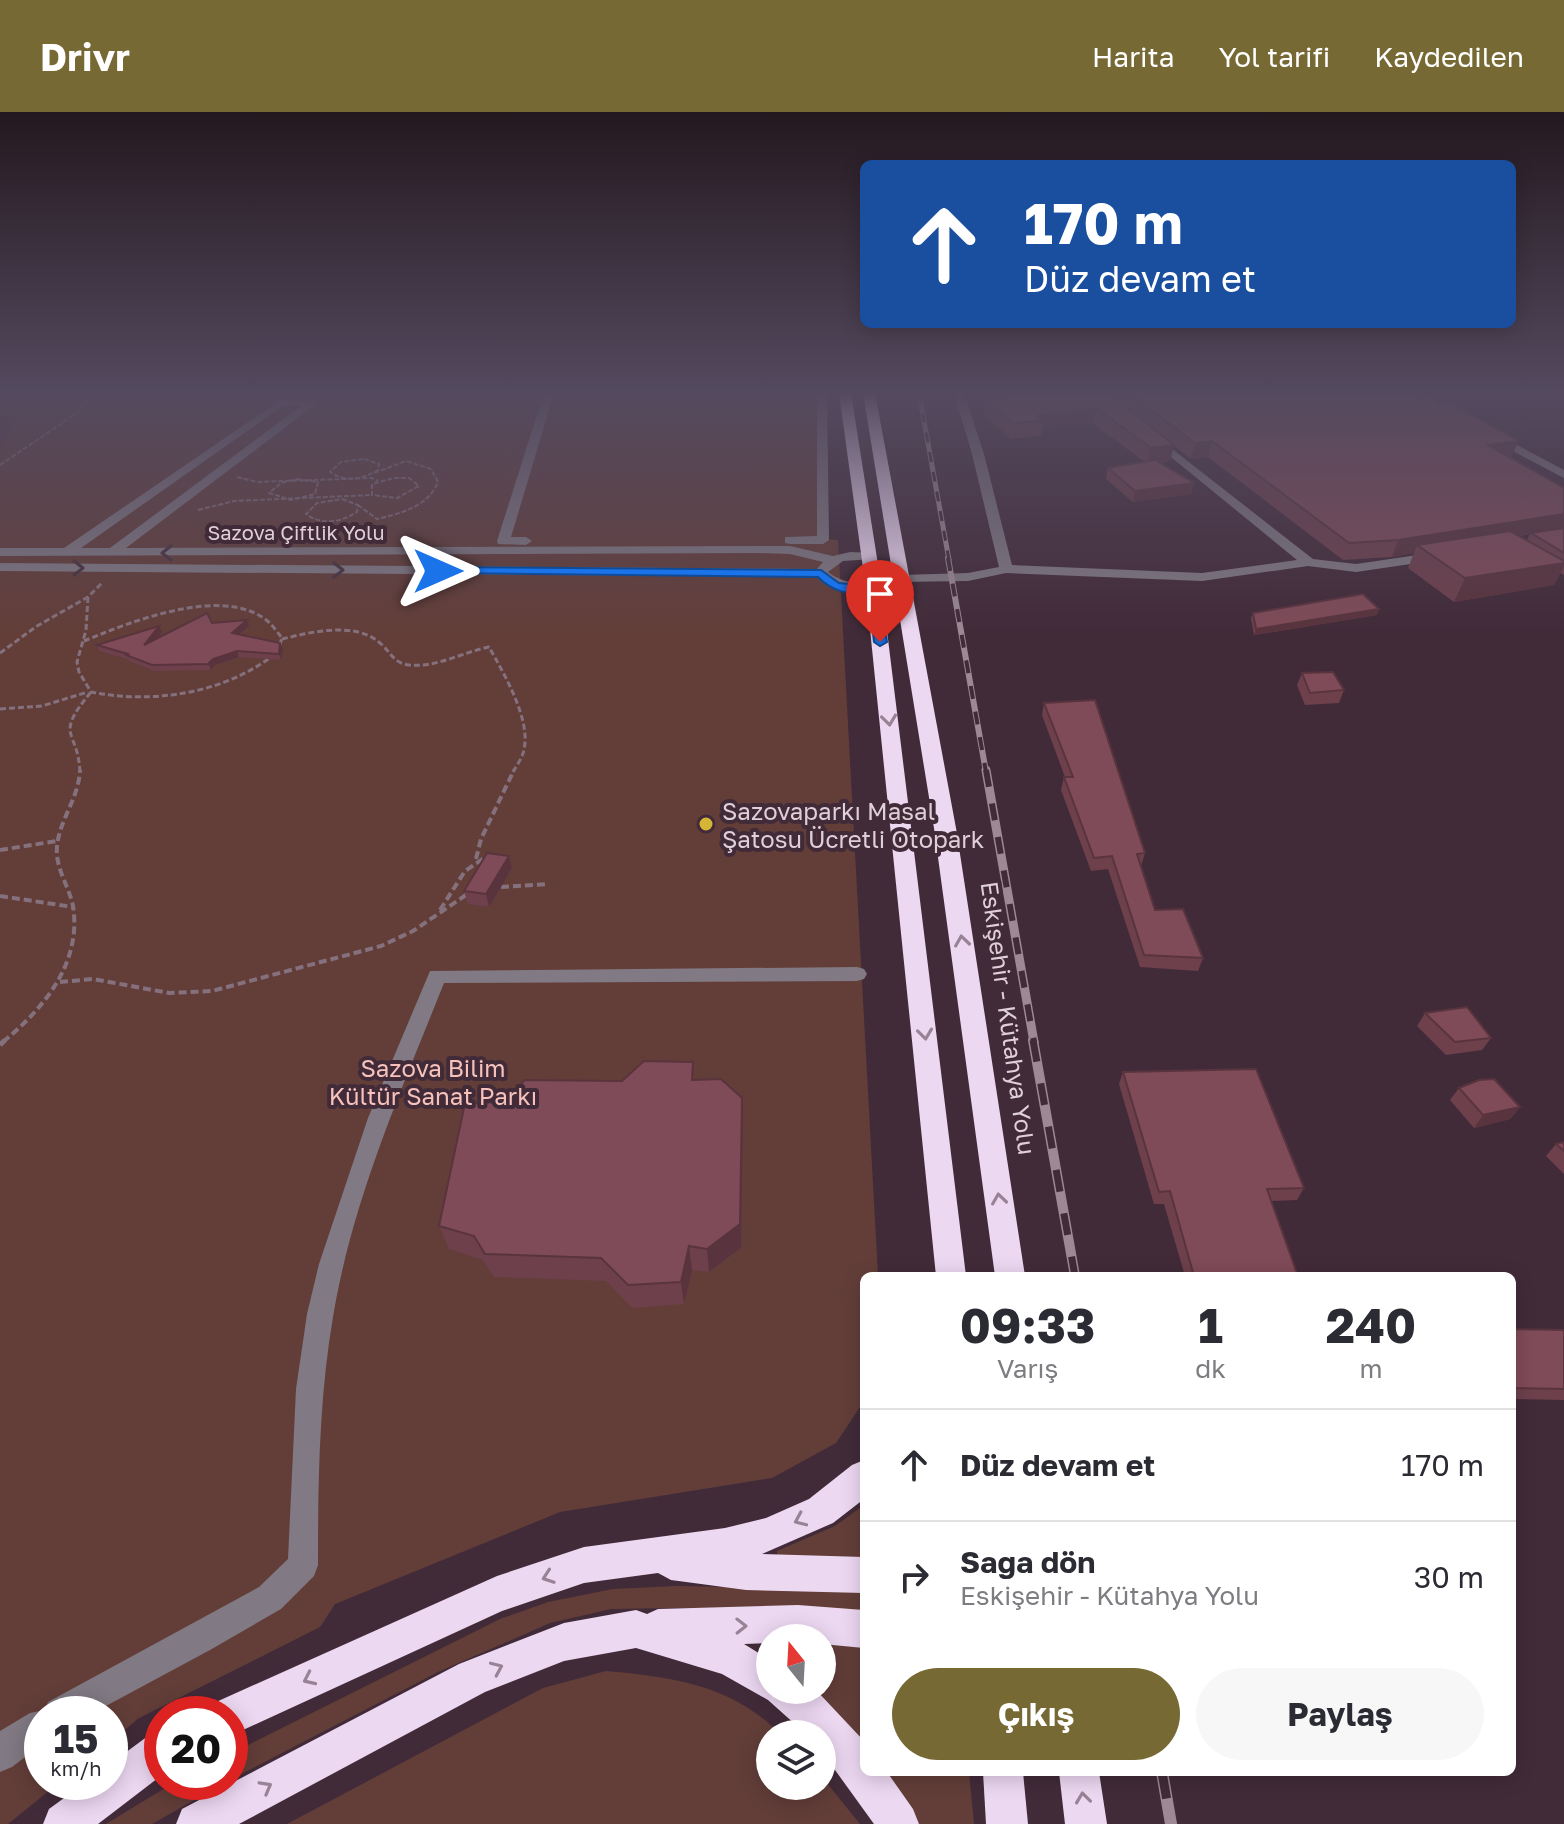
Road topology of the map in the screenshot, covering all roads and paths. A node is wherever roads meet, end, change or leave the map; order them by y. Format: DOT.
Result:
graph roads {
  1 [pos="183,473"];
  2 [pos="221,473"];
  3 [pos="230,473"];
  4 [pos="331,473"];
  5 [pos="374,473"];
  6 [pos="433,473"];
  7 [pos="524,473"];
  8 [pos="823,473"];
  9 [pos="857,473"];
  10 [pos="883,473"];
  11 [pos="983,473"];
  12 [pos="1197,473"];
  13 [pos="297,479"];
  14 [pos="351,479"];
  15 [pos="378,481"];
  16 [pos="372,490"];
  17 [pos="334,499"];
  18 [pos="291,500"];
  19 [pos="139,504"];
  20 [pos="358,505"];
  21 [pos="172,509"];
  22 [pos="0,552"];
  23 [pos="67,552"];
  24 [pos="111,553"];
  25 [pos="135,553"];
  26 [pos="1459,553"];
  27 [pos="869,556"];
  28 [pos="832,560"];
  29 [pos="1308,562"];
  30 [pos="0,567"];
  31 [pos="118,568"];
  32 [pos="1006,569"];
  33 [pos="821,573"];
  34 [pos="902,579"];
  35 [pos="874,590"];
  36 [pos="88,597"];
  37 [pos="282,639"];
  38 [pos="84,641"];
  39 [pos="0,653"];
  40 [pos="91,692"];
  41 [pos="0,709"];
  42 [pos="57,841"];
  43 [pos="0,850"];
  44 [pos="491,855"];
  45 [pos="476,859"];
  46 [pos="549,884"];
  47 [pos="501,887"];
  48 [pos="466,895"];
  49 [pos="0,896"];
  50 [pos="73,907"];
  51 [pos="436,916"];
  52 [pos="857,974"];
  53 [pos="60,982"];
  54 [pos="0,1045"];
  55 [pos="946,1237"];
  56 [pos="943,1272"];
  57 [pos="950,1272"];
  58 [pos="1009,1272"];
  59 [pos="860,1480"];
  60 [pos="638,1558"];
  61 [pos="860,1575"];
  62 [pos="636,1629"];
  63 [pos="860,1629"];
  64 [pos="756,1673"];
  65 [pos="90,1696"];
  66 [pos="803,1704"];
  67 [pos="248,1708"];
  68 [pos="24,1736"];
  69 [pos="0,1755"];
  70 [pos="144,1764"];
  71 [pos="860,1767"];
  72 [pos="866,1776"];
  73 [pos="1003,1776"];
  74 [pos="1080,1776"];
  75 [pos="64,1824"];
  76 [pos="197,1824"];
  77 [pos="898,1824"];
  78 [pos="1007,1824"];
  79 [pos="1086,1824"];
  1 -- 19 [label="street"];
  2 -- 21 [label="street"];
  3 -- 13 [label="path"];
  4 -- 14 [label="path"];
  5 -- 14 [label="path"];
  6 -- 20 [label="path"];
  7 -- 8 [label="street"];
  9 -- 27 [label="highway"];
  10 -- 34 [label="highway, Eskişehir - Kütahya Yolu"];
  11 -- 32 [label="street"];
  12 -- 29 [label="street"];
  13 -- 14 [label="path"];
  13 -- 18 [label="path"];
  13 -- 18 [label="path"];
  14 -- 15 [label="path"];
  15 -- 16 [label="path"];
  15 -- 16 [label="path"];
  16 -- 17 [label="path"];
  17 -- 18 [label="path"];
  17 -- 20 [label="path"];
  17 -- 20 [label="path"];
  18 -- 21 [label="path"];
  19 -- 21 [label="street"];
  19 -- 23 [label="street"];
  21 -- 24 [label="street"];
  22 -- 23 [label="street, Sazova Çiftlik Yolu"];
  23 -- 24 [label="street, Sazova Çiftlik Yolu"];
  24 -- 25 [label="street, Sazova Çiftlik Yolu"];
  28 -- 25 [label="street, Sazova Çiftlik Yolu, one-way"];
  25 -- 31 [label="street"];
  26 -- 29 [label="street"];
  27 -- 28 [label="street, Sazova Çiftlik Yolu"];
  27 -- 35 [label="highway"];
  28 -- 33 [label="street"];
  29 -- 32 [label="street"];
  30 -- 31 [label="street, Sazova Çiftlik Yolu, one-way"];
  31 -- 33 [label="street, Sazova Çiftlik Yolu, one-way"];
  31 -- 36 [label="path"];
  32 -- 34 [label="street"];
  33 -- 35 [label="street"];
  58 -- 34 [label="highway, Eskişehir - Kütahya Yolu, one-way"];
  35 -- 55 [label="highway, one-way"];
  36 -- 38 [label="path"];
  36 -- 39 [label="path"];
  37 -- 38 [label="path"];
  37 -- 40 [label="path"];
  37 -- 45 [label="path"];
  38 -- 40 [label="path"];
  40 -- 41 [label="path"];
  40 -- 42 [label="path"];
  42 -- 43 [label="path"];
  42 -- 50 [label="path"];
  44 -- 45 [label="path"];
  45 -- 51 [label="path"];
  46 -- 47 [label="path"];
  48 -- 51 [label="path"];
  49 -- 50 [label="path"];
  50 -- 53 [label="path"];
  51 -- 53 [label="path"];
  52 -- 65 [label="street"];
  53 -- 54 [label="path"];
  55 -- 56 [label="highway"];
  55 -- 57 [label="highway"];
  59 -- 60 [label="highway, one-way"];
  60 -- 61 [label="highway"];
  60 -- 67 [label="highway, one-way"];
  62 -- 63 [label="highway, one-way"];
  62 -- 64 [label="highway"];
  76 -- 62 [label="highway, one-way"];
  66 -- 71 [label="highway"];
  68 -- 69 [label="street"];
  70 -- 75 [label="highway"];
  72 -- 77 [label="highway"];
  73 -- 78 [label="highway"];
  79 -- 74 [label="highway, one-way"];
}
